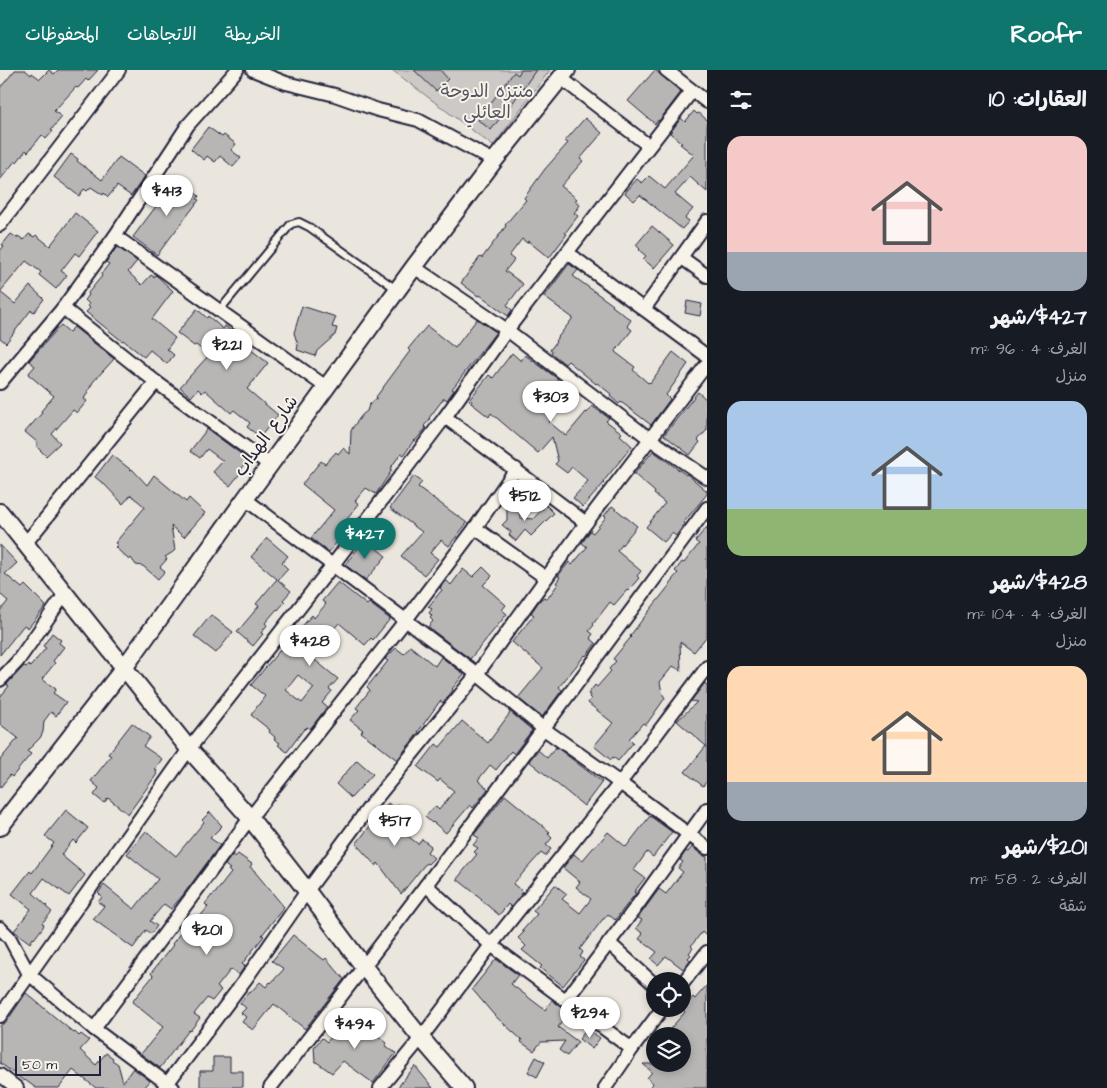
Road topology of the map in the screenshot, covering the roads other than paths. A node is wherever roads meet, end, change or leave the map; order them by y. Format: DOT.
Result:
graph roads {
  1 [pos="119,70"];
  2 [pos="237,70"];
  3 [pos="253,70"];
  4 [pos="666,70"];
  5 [pos="564,74"];
  6 [pos="692,91"];
  7 [pos="707,102"];
  8 [pos="649,146"];
  9 [pos="494,161"];
  10 [pos="707,221"];
  11 [pos="0,225"];
  12 [pos="115,236"];
  13 [pos="568,252"];
  14 [pos="682,258"];
  15 [pos="414,267"];
  16 [pos="707,276"];
  17 [pos="398,290"];
  18 [pos="63,308"];
  19 [pos="644,309"];
  20 [pos="219,311"];
  21 [pos="507,330"];
  22 [pos="707,356"];
  23 [pos="707,364"];
  24 [pos="0,382"];
  25 [pos="156,382"];
  26 [pos="326,387"];
  27 [pos="445,417"];
  28 [pos="650,439"];
  29 [pos="270,465"];
  30 [pos="516,470"];
  31 [pos="707,478"];
  32 [pos="245,499"];
  33 [pos="707,508"];
  34 [pos="2,521"];
  35 [pos="586,523"];
  36 [pos="475,528"];
  37 [pos="24,544"];
  38 [pos="332,566"];
  39 [pos="546,578"];
  40 [pos="65,594"];
  41 [pos="405,621"];
  42 [pos="707,667"];
  43 [pos="124,668"];
  44 [pos="476,674"];
  45 [pos="0,680"];
  46 [pos="544,729"];
  47 [pos="189,749"];
  48 [pos="620,783"];
  49 [pos="707,809"];
  50 [pos="250,818"];
  51 [pos="0,827"];
  52 [pos="688,834"];
  53 [pos="707,848"];
  54 [pos="426,885"];
  55 [pos="307,890"];
  56 [pos="0,928"];
  57 [pos="609,943"];
  58 [pos="491,945"];
  59 [pos="707,952"];
  60 [pos="364,967"];
  61 [pos="691,972"];
  62 [pos="30,974"];
  63 [pos="646,977"];
  64 [pos="566,1000"];
  65 [pos="0,1016"];
  66 [pos="656,1017"];
  67 [pos="94,1029"];
  68 [pos="421,1038"];
  69 [pos="632,1049"];
  70 [pos="0,1075"];
  71 [pos="168,1087"];
  72 [pos="17,1088"];
  73 [pos="270,1088"];
  74 [pos="380,1088"];
  75 [pos="464,1088"];
  76 [pos="605,1088"];
  1 -- 11 [label="street"];
  2 -- 12 [label="street"];
  3 -- 9 [label="street"];
  4 -- 6 [label="street"];
  5 -- 8 [label="street"];
  5 -- 9 [label="street, شارع الهداب"];
  6 -- 7 [label="street"];
  6 -- 8 [label="street"];
  8 -- 13 [label="street"];
  9 -- 15 [label="street, شارع الهداب"];
  10 -- 14 [label="street"];
  12 -- 18 [label="street"];
  12 -- 20 [label="street"];
  13 -- 19 [label="street"];
  13 -- 21 [label="street"];
  14 -- 16 [label="street"];
  14 -- 19 [label="street"];
  15 -- 17 [label="street, شارع الهداب"];
  15 -- 21 [label="street"];
  17 -- 20 [label="lane"];
  17 -- 26 [label="street, شارع الهداب"];
  18 -- 24 [label="street"];
  18 -- 25 [label="street"];
  19 -- 22 [label="street"];
  20 -- 26 [label="street"];
  21 -- 27 [label="street"];
  21 -- 28 [label="street"];
  23 -- 28 [label="street"];
  25 -- 29 [label="street"];
  25 -- 37 [label="street"];
  26 -- 29 [label="street, شارع الهداب"];
  27 -- 30 [label="street"];
  27 -- 38 [label="street"];
  28 -- 31 [label="street"];
  28 -- 35 [label="street"];
  29 -- 32 [label="street, شارع الهداب"];
  30 -- 35 [label="street"];
  30 -- 36 [label="street"];
  32 -- 38 [label="street"];
  32 -- 43 [label="street, شارع الهداب"];
  33 -- 46 [label="street"];
  34 -- 37 [label="street"];
  35 -- 39 [label="street"];
  36 -- 39 [label="street"];
  36 -- 41 [label="street"];
  37 -- 40 [label="street"];
  38 -- 41 [label="street"];
  38 -- 47 [label="street"];
  39 -- 44 [label="street"];
  40 -- 43 [label="street"];
  40 -- 45 [label="street"];
  41 -- 44 [label="street"];
  41 -- 50 [label="street"];
  42 -- 48 [label="street"];
  43 -- 47 [label="street"];
  43 -- 51 [label="street, شارع الهداب"];
  44 -- 46 [label="street"];
  44 -- 55 [label="street"];
  46 -- 48 [label="street"];
  46 -- 54 [label="street"];
  47 -- 50 [label="street"];
  47 -- 62 [label="street"];
  48 -- 52 [label="street"];
  48 -- 58 [label="street"];
  49 -- 52 [label="street"];
  50 -- 55 [label="street"];
  50 -- 67 [label="street"];
  52 -- 53 [label="street"];
  52 -- 57 [label="street"];
  54 -- 58 [label="street"];
  54 -- 60 [label="street"];
  55 -- 60 [label="street"];
  55 -- 71 [label="street"];
  56 -- 62 [label="street"];
  57 -- 63 [label="street"];
  57 -- 64 [label="street"];
  58 -- 64 [label="street"];
  58 -- 68 [label="street"];
  59 -- 61 [label="street"];
  60 -- 68 [label="street"];
  60 -- 73 [label="street"];
  62 -- 65 [label="street"];
  62 -- 67 [label="street"];
  64 -- 69 [label="street"];
  66 -- 69 [label="street"];
  67 -- 71 [label="street"];
  68 -- 74 [label="street"];
  68 -- 75 [label="street"];
  69 -- 76 [label="street"];
  70 -- 72 [label="street"];
}
